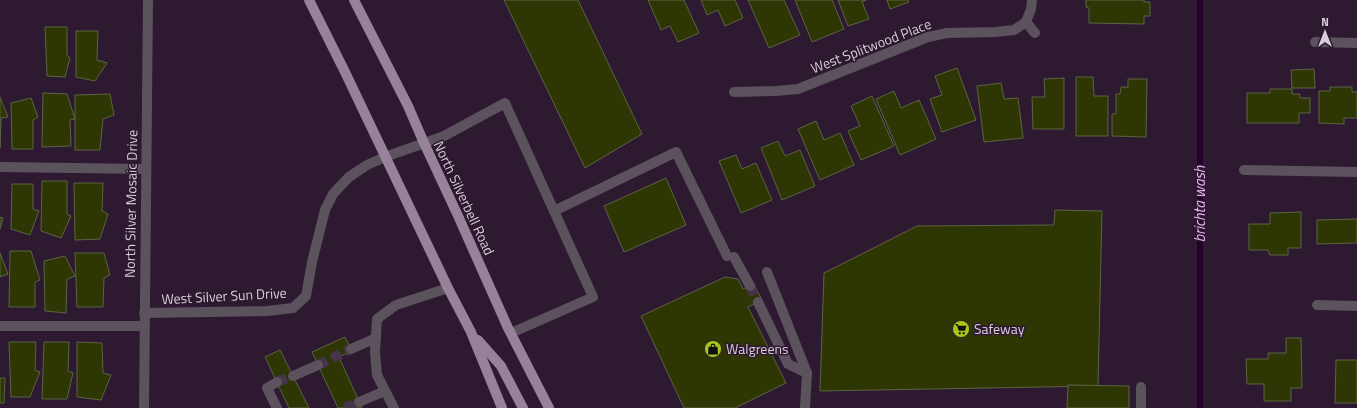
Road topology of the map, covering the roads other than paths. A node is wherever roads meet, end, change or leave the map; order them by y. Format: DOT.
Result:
graph roads {
  1 [pos="148,0"];
  2 [pos="308,0"];
  3 [pos="354,0"];
  4 [pos="1032,0"];
  5 [pos="1026,22"];
  6 [pos="1035,33"];
  7 [pos="1315,42"];
  8 [pos="1357,43"];
  9 [pos="734,92"];
  10 [pos="424,143"];
  11 [pos="385,157"];
  12 [pos="0,167"];
  13 [pos="146,169"];
  14 [pos="1244,170"];
  15 [pos="1357,172"];
  16 [pos="554,211"];
  17 [pos="767,272"];
  18 [pos="750,286"];
  19 [pos="448,288"];
  20 [pos="758,302"];
  21 [pos="1317,305"];
  22 [pos="1357,306"];
  23 [pos="144,313"];
  24 [pos="0,326"];
  25 [pos="144,326"];
  26 [pos="471,332"];
  27 [pos="511,333"];
  28 [pos="376,338"];
  29 [pos="351,349"];
  30 [pos="318,365"];
  31 [pos="807,373"];
  32 [pos="293,376"];
  33 [pos="277,382"];
  34 [pos="1141,387"];
  35 [pos="385,391"];
  36 [pos="359,402"];
  37 [pos="144,408"];
  38 [pos="277,408"];
  39 [pos="394,408"];
  40 [pos="502,408"];
  41 [pos="523,408"];
  42 [pos="549,408"];
  43 [pos="805,408"];
  44 [pos="1141,408"];
  1 -- 13 [label="street, North Silver Mosaic Drive"];
  2 -- 11 [label="main road"];
  3 -- 10 [label="main road, North Silverbell Road"];
  4 -- 5 [label="street"];
  5 -- 6 [label="street"];
  5 -- 9 [label="street, West Splitwood Place"];
  7 -- 8 [label="street"];
  10 -- 11 [label="street, West Silver Sun Drive"];
  10 -- 16 [label="street, West Silver Sun Drive"];
  10 -- 27 [label="main road, North Silverbell Road"];
  11 -- 19 [label="main road"];
  11 -- 23 [label="street, West Silver Sun Drive"];
  12 -- 13 [label="street"];
  13 -- 23 [label="street, North Silver Mosaic Drive"];
  14 -- 15 [label="street"];
  16 -- 18 [label="street"];
  16 -- 27 [label="street"];
  17 -- 31 [label="street"];
  19 -- 26 [label="main road"];
  19 -- 28 [label="street"];
  20 -- 31 [label="street"];
  21 -- 22 [label="street"];
  23 -- 25 [label="street, North Silver Mosaic Drive"];
  24 -- 25 [label="street"];
  25 -- 37 [label="street, North Silver Mosaic Drive"];
  26 -- 40 [label="main road"];
  26 -- 41 [label="main road"];
  27 -- 42 [label="main road, North Silverbell Road"];
  28 -- 29 [label="street"];
  28 -- 35 [label="street"];
  30 -- 32 [label="street"];
  31 -- 43 [label="street"];
  33 -- 38 [label="street"];
  34 -- 44 [label="street"];
  35 -- 36 [label="street"];
  35 -- 39 [label="street"];
}
